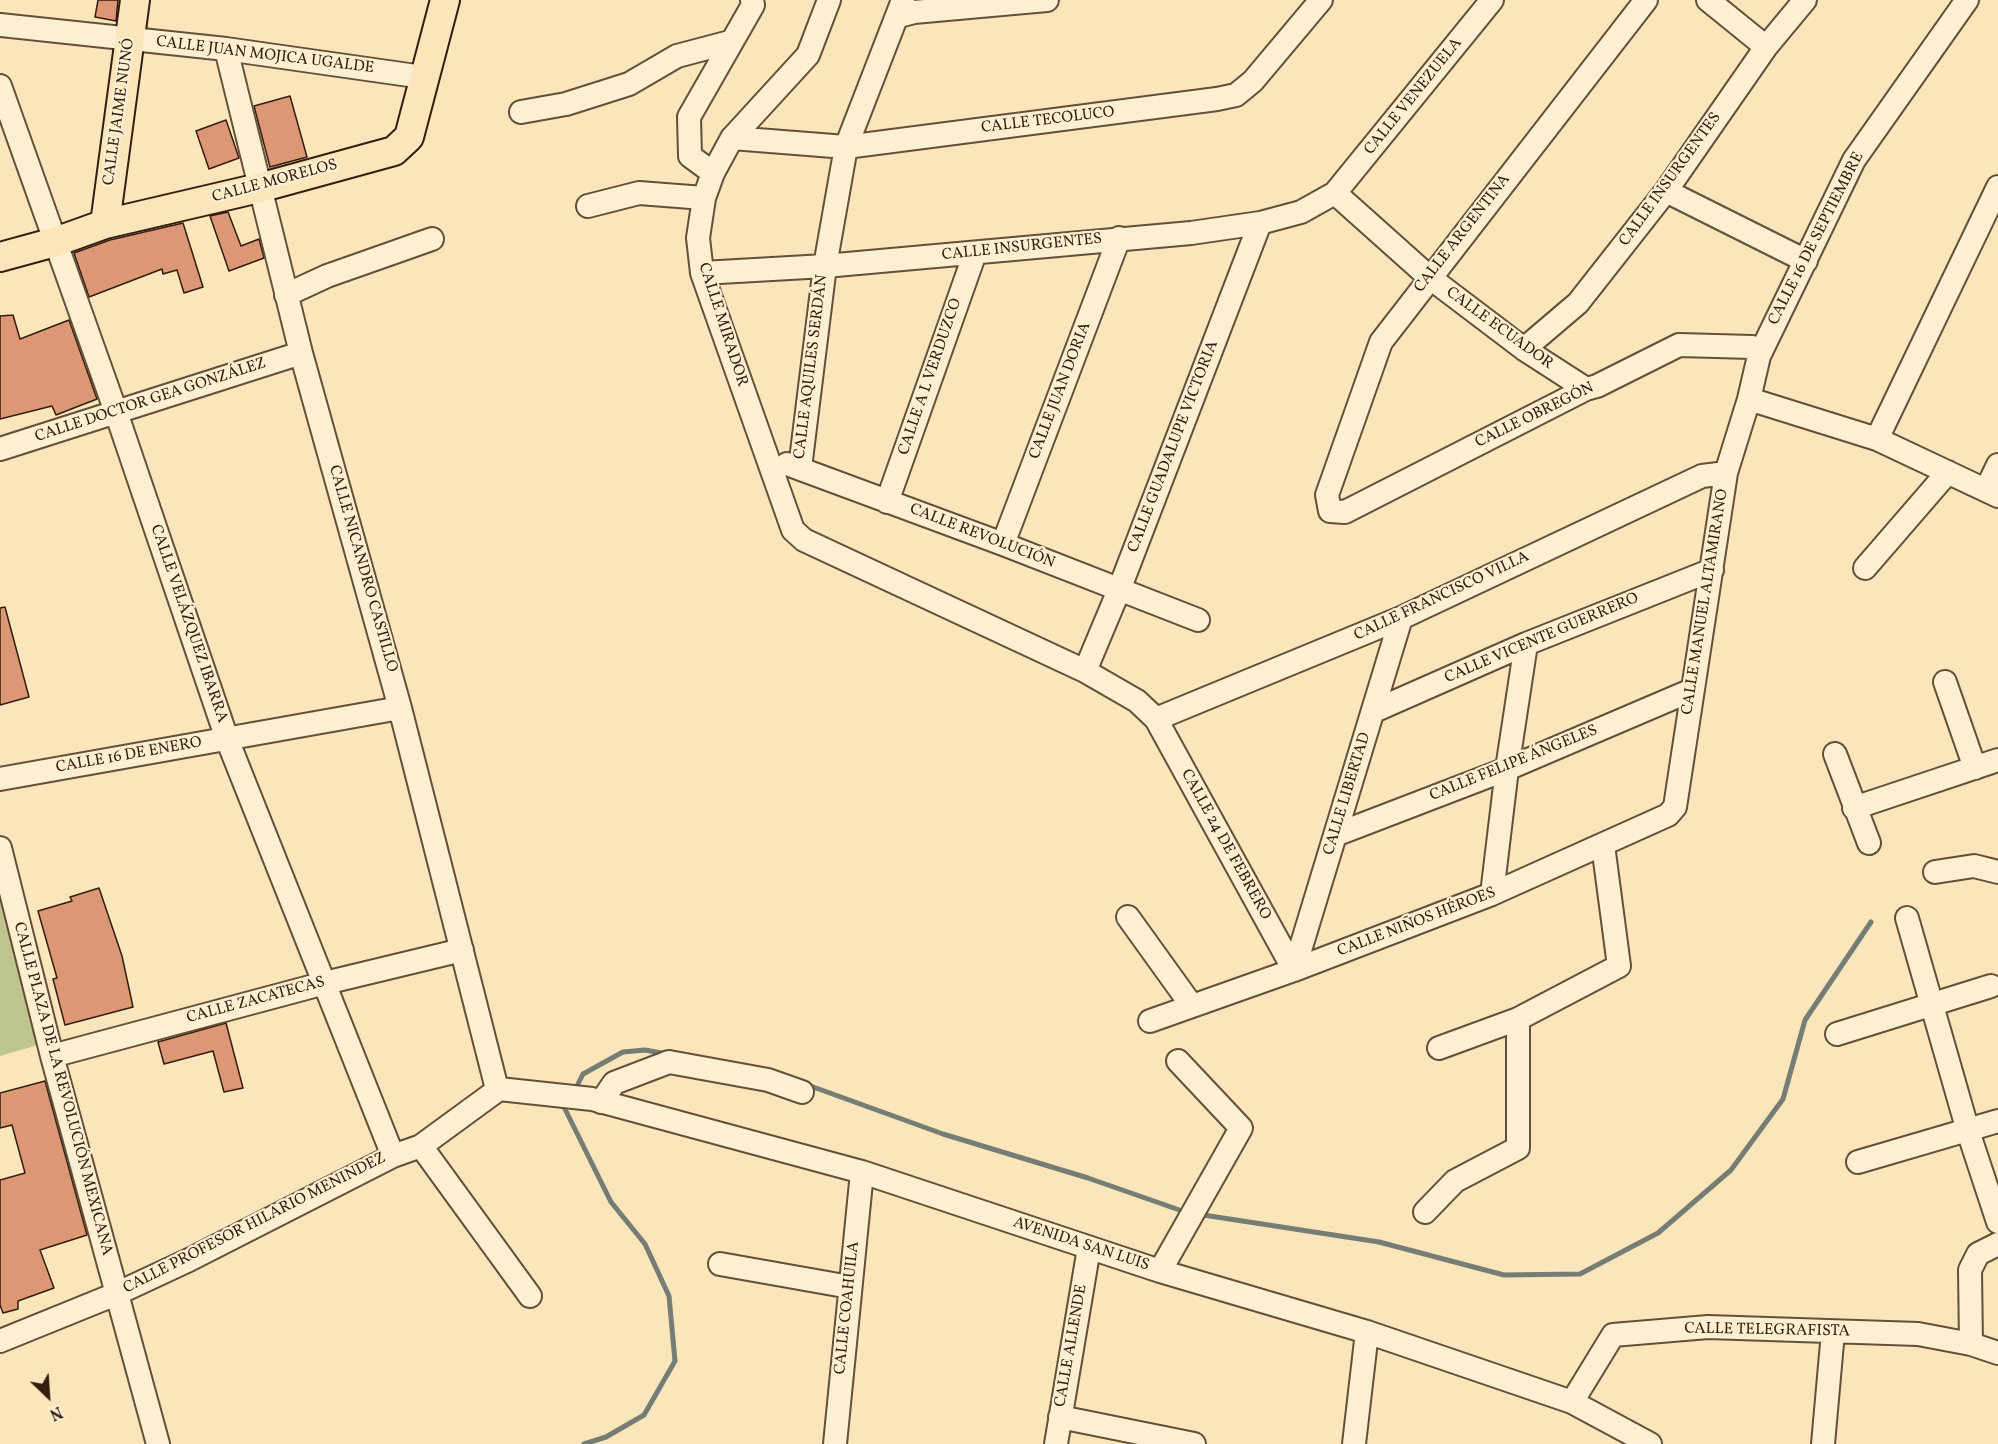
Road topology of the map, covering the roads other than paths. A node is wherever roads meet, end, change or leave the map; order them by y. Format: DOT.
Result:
graph roads {
  1 [pos="135,0"];
  2 [pos="445,0"];
  3 [pos="752,0"];
  4 [pos="829,0"];
  5 [pos="1047,0"];
  6 [pos="1321,0"];
  7 [pos="1492,0"];
  8 [pos="1646,0"];
  9 [pos="1708,0"];
  10 [pos="1805,0"];
  11 [pos="1967,0"];
  12 [pos="901,8"];
  13 [pos="0,25"];
  14 [pos="130,39"];
  15 [pos="730,42"];
  16 [pos="1766,47"];
  17 [pos="226,49"];
  18 [pos="423,77"];
  19 [pos="0,86"];
  20 [pos="521,112"];
  21 [pos="732,138"];
  22 [pos="846,147"];
  23 [pos="714,173"];
  24 [pos="259,188"];
  25 [pos="1998,188"];
  26 [pos="1666,191"];
  27 [pos="1335,193"];
  28 [pos="704,198"];
  29 [pos="588,206"];
  30 [pos="1260,223"];
  31 [pos="105,224"];
  32 [pos="1119,238"];
  33 [pos="432,239"];
  34 [pos="55,242"];
  35 [pos="975,253"];
  36 [pos="0,257"];
  37 [pos="1806,261"];
  38 [pos="825,267"];
  39 [pos="702,273"];
  40 [pos="1429,277"];
  41 [pos="286,295"];
  42 [pos="1524,348"];
  43 [pos="301,353"];
  44 [pos="1759,356"];
  45 [pos="1586,389"];
  46 [pos="1749,399"];
  47 [pos="116,412"];
  48 [pos="1877,439"];
  49 [pos="0,449"];
  50 [pos="766,457"];
  51 [pos="1998,465"];
  52 [pos="800,468"];
  53 [pos="1726,472"];
  54 [pos="1948,472"];
  55 [pos="1992,493"];
  56 [pos="1327,495"];
  57 [pos="887,502"];
  58 [pos="798,536"];
  59 [pos="1003,544"];
  60 [pos="1865,568"];
  61 [pos="1712,570"];
  62 [pos="1119,590"];
  63 [pos="1401,618"];
  64 [pos="1198,620"];
  65 [pos="1526,644"];
  66 [pos="1085,671"];
  67 [pos="1946,682"];
  68 [pos="1692,690"];
  69 [pos="400,708"];
  70 [pos="1374,711"];
  71 [pos="1156,719"];
  72 [pos="227,739"];
  73 [pos="1835,754"];
  74 [pos="1998,759"];
  75 [pos="1975,768"];
  76 [pos="1507,769"];
  77 [pos="0,779"];
  78 [pos="1675,807"];
  79 [pos="1854,808"];
  80 [pos="1335,835"];
  81 [pos="1869,843"];
  82 [pos="1604,845"];
  83 [pos="0,848"];
  84 [pos="1935,872"];
  85 [pos="1998,872"];
  86 [pos="1492,894"];
  87 [pos="1128,917"];
  88 [pos="1907,918"];
  89 [pos="462,950"];
  90 [pos="1294,970"];
  91 [pos="325,983"];
  92 [pos="1991,986"];
  93 [pos="1931,1003"];
  94 [pos="1192,1006"];
  95 [pos="1518,1019"];
  96 [pos="1150,1021"];
  97 [pos="1837,1035"];
  98 [pos="1439,1048"];
  99 [pos="52,1056"];
  100 [pos="1178,1061"];
  101 [pos="498,1089"];
  102 [pos="802,1092"];
  103 [pos="597,1100"];
  104 [pos="1998,1121"];
  105 [pos="1968,1131"];
  106 [pos="421,1146"];
  107 [pos="393,1155"];
  108 [pos="1858,1162"];
  109 [pos="862,1172"];
  110 [pos="1425,1212"];
  111 [pos="1998,1222"];
  112 [pos="1998,1244"];
  113 [pos="1089,1248"];
  114 [pos="720,1264"];
  115 [pos="1160,1271"];
  116 [pos="850,1287"];
  117 [pos="116,1294"];
  118 [pos="530,1296"];
  119 [pos="1367,1332"];
  120 [pos="1833,1332"];
  121 [pos="1,1340"];
  122 [pos="1971,1344"];
  123 [pos="1998,1353"];
  124 [pos="1572,1402"];
  125 [pos="1060,1418"];
  126 [pos="1641,1442"];
  127 [pos="158,1444"];
  128 [pos="834,1444"];
  129 [pos="1056,1444"];
  130 [pos="1194,1444"];
  131 [pos="1354,1444"];
  132 [pos="1823,1444"];
  1 -- 14 [label="main road, CALLE JAIME NUNÓ"];
  2 -- 18 [label="main road, CALLE MORELOS"];
  3 -- 15 [label="street"];
  4 -- 21 [label="street, CALLE MIRADOR"];
  5 -- 12 [label="street"];
  6 -- 22 [label="street, CALLE TECOLUCO"];
  7 -- 27 [label="street, CALLE VENEZUELA"];
  8 -- 40 [label="street, CALLE ARGENTINA"];
  9 -- 16 [label="street"];
  10 -- 16 [label="street, CALLE INSURGENTES"];
  11 -- 37 [label="street, CALLE 16 DE SEPTIEMBRE"];
  12 -- 22 [label="street, CALLE AQUILES SERDÁN"];
  13 -- 14 [label="street, CALLE JUAN MOJICA UGALDE"];
  14 -- 17 [label="street, CALLE JUAN MOJICA UGALDE"];
  14 -- 31 [label="main road, CALLE JAIME NUNÓ"];
  15 -- 20 [label="street"];
  15 -- 23 [label="street"];
  16 -- 26 [label="street, CALLE INSURGENTES"];
  17 -- 18 [label="street, CALLE JUAN MOJICA UGALDE"];
  17 -- 24 [label="street, CALLE NICANDRO CASTILLO"];
  18 -- 24 [label="main road, CALLE MORELOS"];
  19 -- 34 [label="street, CALLE VELÁZQUEZ IBARRA"];
  21 -- 22 [label="street, CALLE TECOLUCO"];
  21 -- 23 [label="street, CALLE MIRADOR"];
  22 -- 38 [label="street, CALLE AQUILES SERDÁN"];
  23 -- 28 [label="street, CALLE MIRADOR"];
  24 -- 31 [label="main road, CALLE MORELOS"];
  24 -- 41 [label="street, CALLE NICANDRO CASTILLO"];
  25 -- 48 [label="street"];
  26 -- 37 [label="street"];
  26 -- 42 [label="street, CALLE INSURGENTES"];
  27 -- 30 [label="street, CALLE INSURGENTES"];
  27 -- 40 [label="street, CALLE ECUADOR"];
  28 -- 29 [label="street"];
  28 -- 39 [label="street, CALLE MIRADOR"];
  30 -- 32 [label="street, CALLE INSURGENTES"];
  30 -- 62 [label="street, CALLE GUADALUPE VICTORIA"];
  31 -- 34 [label="main road, CALLE MORELOS"];
  32 -- 35 [label="street, CALLE INSURGENTES"];
  32 -- 59 [label="street, CALLE JUAN DORIA"];
  33 -- 41 [label="street"];
  34 -- 36 [label="main road, CALLE MORELOS"];
  34 -- 47 [label="street, CALLE VELÁZQUEZ IBARRA"];
  35 -- 38 [label="street, CALLE INSURGENTES"];
  35 -- 57 [label="street, CALLE A L VERDUZCO"];
  37 -- 44 [label="street, CALLE 16 DE SEPTIEMBRE"];
  38 -- 39 [label="street, CALLE INSURGENTES"];
  38 -- 52 [label="street, CALLE AQUILES SERDÁN"];
  39 -- 50 [label="street, CALLE MIRADOR"];
  40 -- 42 [label="street, CALLE ECUADOR"];
  40 -- 56 [label="street, CALLE ARGENTINA"];
  41 -- 43 [label="street, CALLE NICANDRO CASTILLO"];
  42 -- 45 [label="street, CALLE ECUADOR"];
  43 -- 47 [label="street, CALLE DOCTOR GEA GONZÁLEZ"];
  43 -- 69 [label="street, CALLE NICANDRO CASTILLO"];
  44 -- 45 [label="street, CALLE OBREGÓN"];
  44 -- 46 [label="street, CALLE 16 DE SEPTIEMBRE"];
  45 -- 56 [label="street, CALLE OBREGÓN"];
  46 -- 48 [label="street"];
  46 -- 53 [label="street, CALLE MANUEL ALTAMIRANO"];
  47 -- 49 [label="street, CALLE DOCTOR GEA GONZÁLEZ"];
  47 -- 72 [label="street, CALLE VELÁZQUEZ IBARRA"];
  48 -- 54 [label="street"];
  50 -- 52 [label="street, CALLE REVOLUCIÓN"];
  50 -- 58 [label="street, CALLE MIRADOR"];
  51 -- 55 [label="street"];
  52 -- 57 [label="street, CALLE REVOLUCIÓN"];
  53 -- 61 [label="street, CALLE MANUEL ALTAMIRANO"];
  53 -- 63 [label="street, CALLE FRANCISCO VILLA"];
  54 -- 55 [label="street"];
  54 -- 60 [label="street"];
  57 -- 59 [label="street, CALLE REVOLUCIÓN"];
  58 -- 66 [label="street, CALLE 24 DE FEBRERO"];
  59 -- 62 [label="street, CALLE REVOLUCIÓN"];
  61 -- 65 [label="street, CALLE VICENTE GUERRERO"];
  61 -- 68 [label="street, CALLE MANUEL ALTAMIRANO"];
  62 -- 64 [label="street, CALLE REVOLUCIÓN"];
  62 -- 66 [label="street, CALLE GUADALUPE VICTORIA"];
  63 -- 70 [label="street, CALLE LIBERTAD"];
  63 -- 71 [label="street, CALLE FRANCISCO VILLA"];
  65 -- 70 [label="street, CALLE VICENTE GUERRERO"];
  65 -- 76 [label="street"];
  66 -- 71 [label="street, CALLE 24 DE FEBRERO"];
  67 -- 75 [label="street"];
  68 -- 76 [label="street, CALLE FELIPE ÁNGELES"];
  68 -- 78 [label="street, CALLE MANUEL ALTAMIRANO"];
  69 -- 72 [label="street, CALLE 16 DE ENERO"];
  69 -- 89 [label="street, CALLE NICANDRO CASTILLO"];
  70 -- 80 [label="street, CALLE LIBERTAD"];
  71 -- 90 [label="street, CALLE 24 DE FEBRERO"];
  72 -- 77 [label="street, CALLE 16 DE ENERO"];
  72 -- 91 [label="street, CALLE VELÁZQUEZ IBARRA"];
  73 -- 79 [label="street"];
  74 -- 75 [label="street"];
  75 -- 79 [label="street"];
  76 -- 80 [label="street, CALLE FELIPE ÁNGELES"];
  76 -- 86 [label="street"];
  78 -- 82 [label="street, CALLE NIÑOS HÉROES"];
  79 -- 81 [label="street"];
  80 -- 90 [label="street, CALLE LIBERTAD"];
  82 -- 86 [label="street, CALLE NIÑOS HÉROES"];
  82 -- 95 [label="street"];
  83 -- 99 [label="street, CALLE PLAZA DE LA REVOLUCIÓN MEXICANA"];
  84 -- 85 [label="street"];
  86 -- 90 [label="street, CALLE NIÑOS HÉROES"];
  87 -- 94 [label="street"];
  88 -- 93 [label="street"];
  89 -- 91 [label="street, CALLE ZACATECAS"];
  89 -- 101 [label="street, CALLE NICANDRO CASTILLO"];
  90 -- 94 [label="street, CALLE NIÑOS HÉROES"];
  91 -- 99 [label="street, CALLE ZACATECAS"];
  91 -- 107 [label="street, CALLE VELÁZQUEZ IBARRA"];
  92 -- 93 [label="street"];
  93 -- 97 [label="street"];
  93 -- 105 [label="street"];
  94 -- 96 [label="street, CALLE NIÑOS HÉROES"];
  95 -- 98 [label="street"];
  95 -- 110 [label="street"];
  99 -- 117 [label="street, CALLE PLAZA DE LA REVOLUCIÓN MEXICANA"];
  100 -- 115 [label="street"];
  101 -- 103 [label="street, AVENIDA SAN LUIS"];
  101 -- 106 [label="street, CALLE PROFESOR HILARIO MENINDEZ"];
  102 -- 103 [label="street"];
  103 -- 109 [label="street, AVENIDA SAN LUIS"];
  104 -- 105 [label="street"];
  105 -- 108 [label="street"];
  105 -- 111 [label="street"];
  106 -- 107 [label="street, CALLE PROFESOR HILARIO MENINDEZ"];
  106 -- 118 [label="street"];
  107 -- 117 [label="street, CALLE PROFESOR HILARIO MENINDEZ"];
  109 -- 113 [label="street, AVENIDA SAN LUIS"];
  109 -- 116 [label="street, CALLE COAHUILA"];
  112 -- 122 [label="street"];
  113 -- 115 [label="street, AVENIDA SAN LUIS"];
  113 -- 125 [label="street, CALLE ALLENDE"];
  114 -- 116 [label="street"];
  115 -- 119 [label="street, AVENIDA SAN LUIS"];
  116 -- 128 [label="street, CALLE COAHUILA"];
  117 -- 121 [label="street, CALLE PROFESOR HILARIO MENINDEZ"];
  117 -- 127 [label="street, CALLE PLAZA DE LA REVOLUCIÓN MEXICANA"];
  119 -- 124 [label="street, AVENIDA SAN LUIS"];
  119 -- 131 [label="street"];
  120 -- 122 [label="street, CALLE TELEGRAFISTA"];
  120 -- 124 [label="street, CALLE TELEGRAFISTA"];
  120 -- 132 [label="street"];
  122 -- 123 [label="street, CALLE TELEGRAFISTA"];
  124 -- 126 [label="street, AVENIDA SAN LUIS"];
  125 -- 129 [label="street, CALLE ALLENDE"];
  125 -- 130 [label="street"];
}
